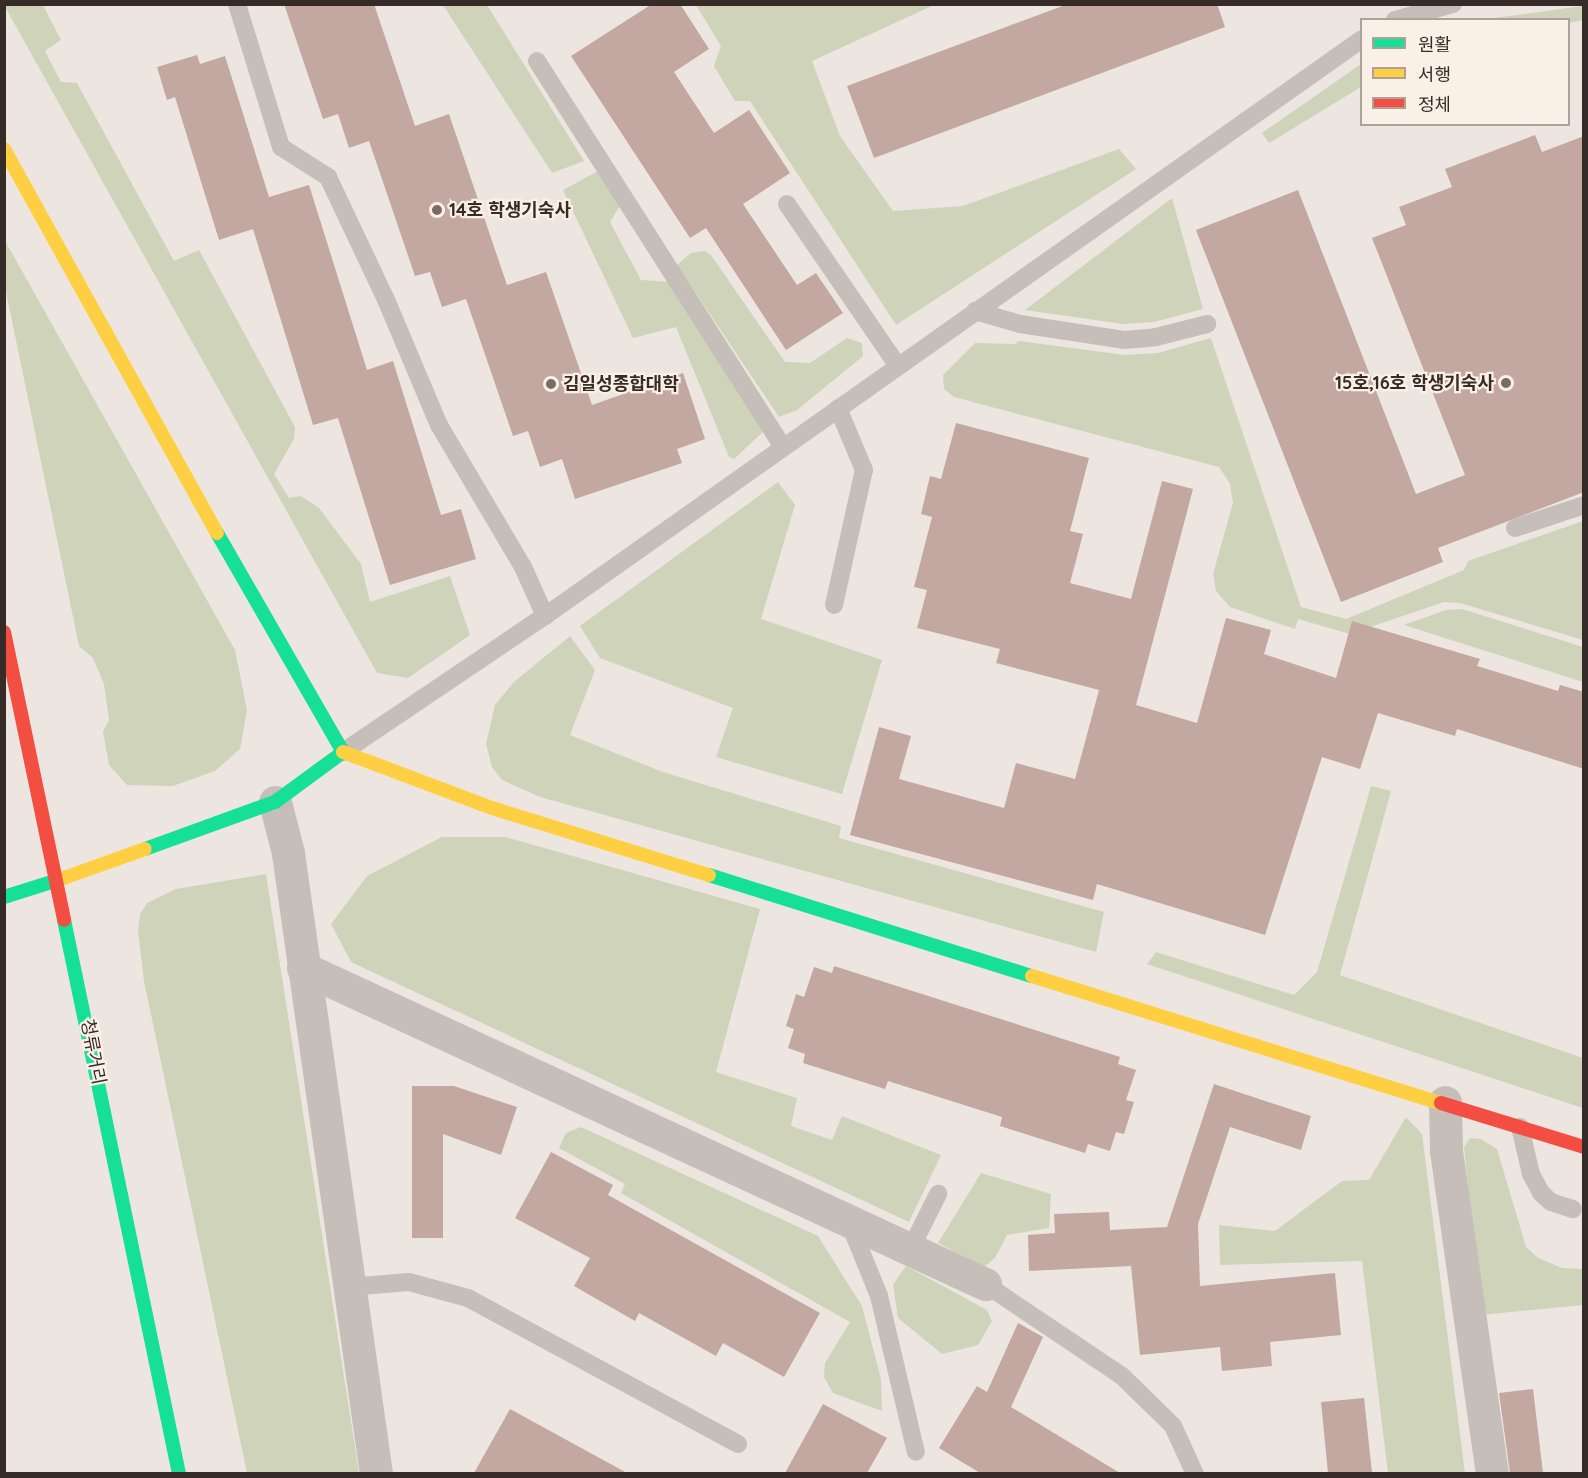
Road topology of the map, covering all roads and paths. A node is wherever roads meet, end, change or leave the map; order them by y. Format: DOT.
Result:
graph roads {
  1 [pos="237,4"];
  2 [pos="1453,4"];
  3 [pos="1402,18"];
  4 [pos="1360,40"];
  5 [pos="537,61"];
  6 [pos="4,149"];
  7 [pos="787,204"];
  8 [pos="975,311"];
  9 [pos="1207,324"];
  10 [pos="898,366"];
  11 [pos="838,408"];
  12 [pos="783,447"];
  13 [pos="1584,505"];
  14 [pos="1515,528"];
  15 [pos="834,605"];
  16 [pos="545,616"];
  17 [pos="4,632"];
  18 [pos="343,753"];
  19 [pos="275,802"];
  20 [pos="58,880"];
  21 [pos="4,897"];
  22 [pos="303,968"];
  23 [pos="1444,1102"];
  24 [pos="1520,1127"];
  25 [pos="1584,1148"];
  26 [pos="938,1194"];
  27 [pos="1573,1209"];
  28 [pos="848,1220"];
  29 [pos="910,1250"];
  30 [pos="985,1284"];
  31 [pos="349,1287"];
  32 [pos="738,1444"];
  33 [pos="916,1452"];
  34 [pos="179,1473"];
  35 [pos="376,1473"];
  36 [pos="1195,1473"];
  37 [pos="1492,1473"];
  1 -- 16 [label="lane"];
  2 -- 3 [label="lane"];
  4 -- 8 [label="lane"];
  5 -- 12 [label="lane"];
  6 -- 18 [label="main road"];
  7 -- 10 [label="lane"];
  8 -- 9 [label="lane"];
  8 -- 10 [label="lane"];
  10 -- 11 [label="lane"];
  11 -- 12 [label="lane"];
  11 -- 15 [label="lane"];
  12 -- 16 [label="lane"];
  13 -- 14 [label="lane"];
  16 -- 18 [label="lane"];
  17 -- 20 [label="main road, 청류거리"];
  18 -- 19 [label="main road"];
  18 -- 23 [label="main road"];
  19 -- 20 [label="main road"];
  19 -- 22 [label="street"];
  20 -- 21 [label="main road"];
  20 -- 34 [label="main road, 청류거리"];
  22 -- 28 [label="street"];
  22 -- 31 [label="street"];
  23 -- 24 [label="main road"];
  23 -- 37 [label="street"];
  24 -- 25 [label="main road"];
  24 -- 27 [label="lane"];
  26 -- 29 [label="lane"];
  28 -- 29 [label="street"];
  28 -- 33 [label="lane"];
  29 -- 30 [label="street"];
  30 -- 36 [label="lane"];
  31 -- 32 [label="lane"];
  31 -- 35 [label="street"];
}
